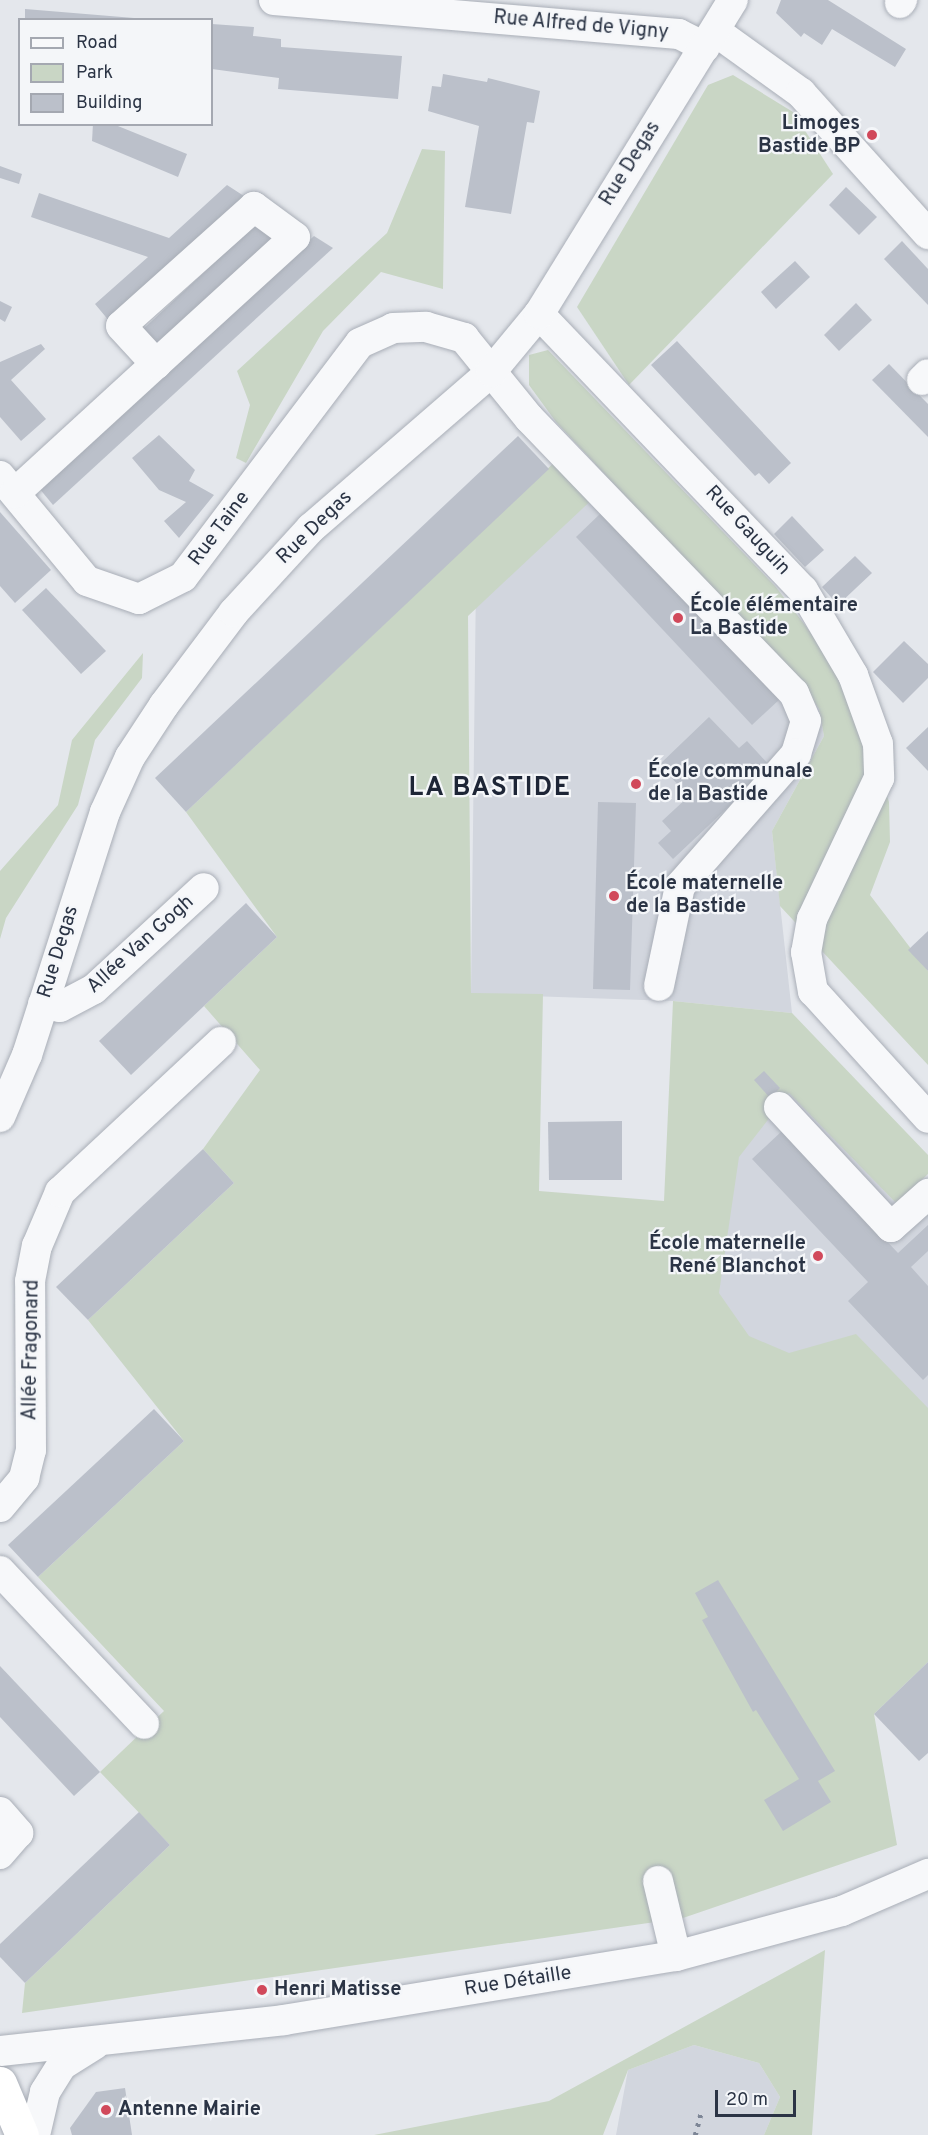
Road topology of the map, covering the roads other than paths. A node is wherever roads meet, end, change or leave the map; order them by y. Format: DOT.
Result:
graph roads {
  1 [pos="274,0"];
  2 [pos="733,0"];
  3 [pos="556,12"];
  4 [pos="710,39"];
  5 [pos="928,234"];
  6 [pos="539,314"];
  7 [pos="156,364"];
  8 [pos="491,372"];
  9 [pos="7,484"];
  10 [pos="204,888"];
  11 [pos="659,986"];
  12 [pos="43,1004"];
  13 [pos="221,1042"];
  14 [pos="779,1107"];
  15 [pos="0,1117"];
  16 [pos="928,1118"];
  17 [pos="928,1194"];
  18 [pos="0,1508"];
  19 [pos="0,1571"];
  20 [pos="144,1724"];
  21 [pos="0,1812"];
  22 [pos="0,1854"];
  23 [pos="928,1874"];
  24 [pos="658,1881"];
  25 [pos="676,1956"];
  26 [pos="96,2043"];
  27 [pos="0,2050"];
  28 [pos="0,2083"];
  29 [pos="22,2135"];
  30 [pos="36,2135"];
  1 -- 3 [label="street, Rue Alfred de Vigny"];
  2 -- 4 [label="street, Rue Degas"];
  3 -- 4 [label="street, Rue Alfred de Vigny"];
  4 -- 5 [label="street, Rue Alfred de Vigny"];
  4 -- 6 [label="street, Rue Degas"];
  6 -- 8 [label="street, Rue Degas"];
  6 -- 16 [label="street, Rue Gauguin"];
  7 -- 7 [label="street"];
  7 -- 9 [label="street"];
  8 -- 9 [label="street, Rue Taine"];
  8 -- 11 [label="street, Rue Taine"];
  8 -- 12 [label="street, Rue Degas"];
  10 -- 12 [label="street, Allée Van Gogh"];
  12 -- 15 [label="street, Rue Degas"];
  13 -- 18 [label="street, Allée Fragonard"];
  14 -- 17 [label="street"];
  19 -- 20 [label="street"];
  21 -- 22 [label="street"];
  23 -- 25 [label="street, Rue Détaille"];
  24 -- 25 [label="street"];
  25 -- 26 [label="street, Rue Détaille"];
  26 -- 27 [label="street, Rue Détaille"];
  26 -- 30 [label="street, Rue Détaille"];
  28 -- 29 [label="highway"];
}
